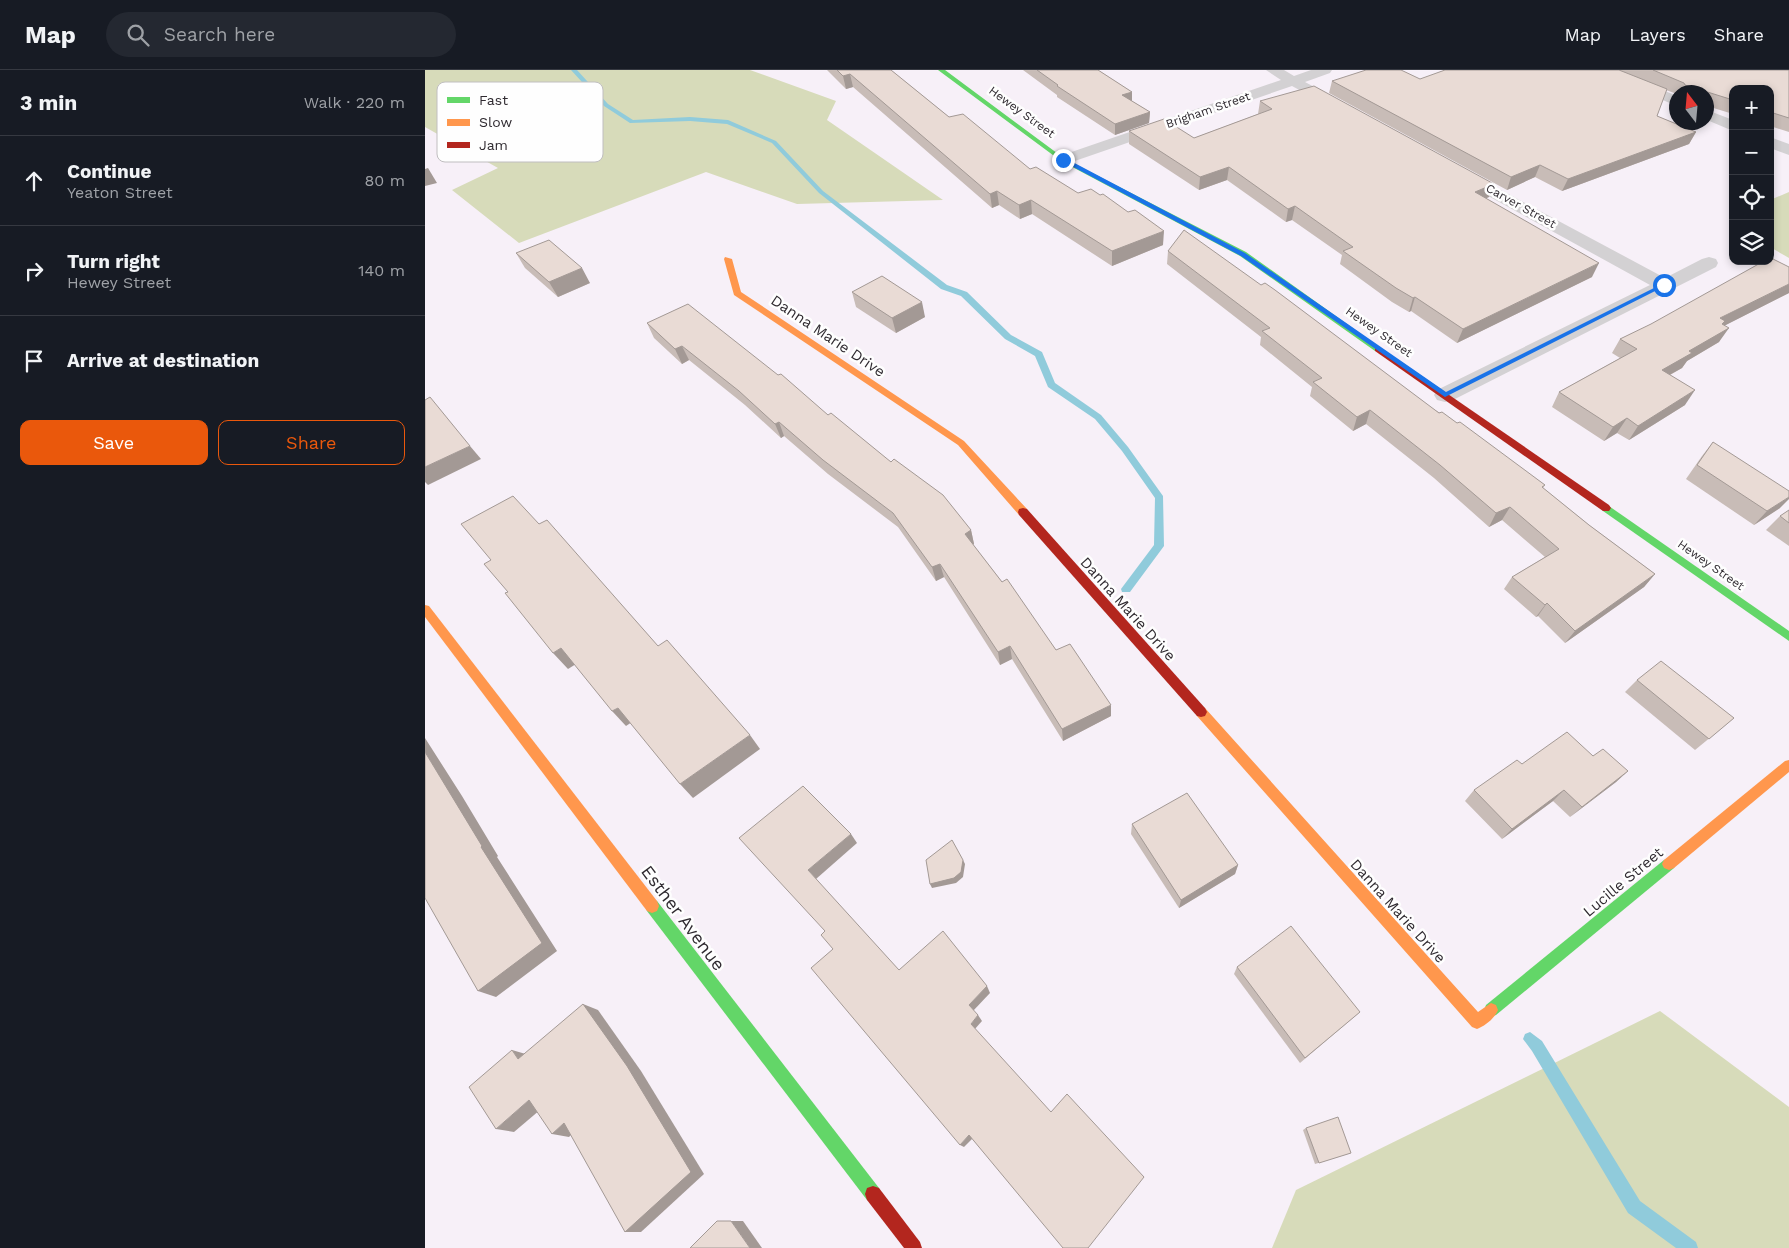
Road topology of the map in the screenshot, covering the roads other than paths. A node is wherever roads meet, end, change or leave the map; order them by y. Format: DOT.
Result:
graph roads {
  1 [pos="941,70"];
  2 [pos="1273,70"];
  3 [pos="1325,70"];
  4 [pos="1603,70"];
  5 [pos="1293,81"];
  6 [pos="1669,99"];
  7 [pos="1354,114"];
  8 [pos="1714,118"];
  9 [pos="1729,124"];
  10 [pos="1774,144"];
  11 [pos="1789,150"];
  12 [pos="1063,160"];
  13 [pos="1440,162"];
  14 [pos="728,259"];
  15 [pos="1709,263"];
  16 [pos="1664,285"];
  17 [pos="1445,395"];
  18 [pos="425,609"];
  19 [pos="1789,636"];
  20 [pos="1789,765"];
  21 [pos="1477,1022"];
  22 [pos="914,1248"];
  1 -- 12 [label="street, Hewey Street"];
  2 -- 5 [label="street"];
  3 -- 5 [label="street, Brigham Street"];
  4 -- 6 [label="street"];
  5 -- 7 [label="street"];
  5 -- 12 [label="street, Brigham Street"];
  8 -- 9 [label="street"];
  10 -- 11 [label="street"];
  12 -- 17 [label="street, Hewey Street"];
  13 -- 16 [label="street, Carver Street"];
  14 -- 21 [label="street, Danna Marie Drive"];
  15 -- 16 [label="street"];
  16 -- 17 [label="street"];
  17 -- 19 [label="street, Hewey Street"];
  18 -- 22 [label="street, Esther Avenue"];
  20 -- 21 [label="street, Lucille Street"];
}
